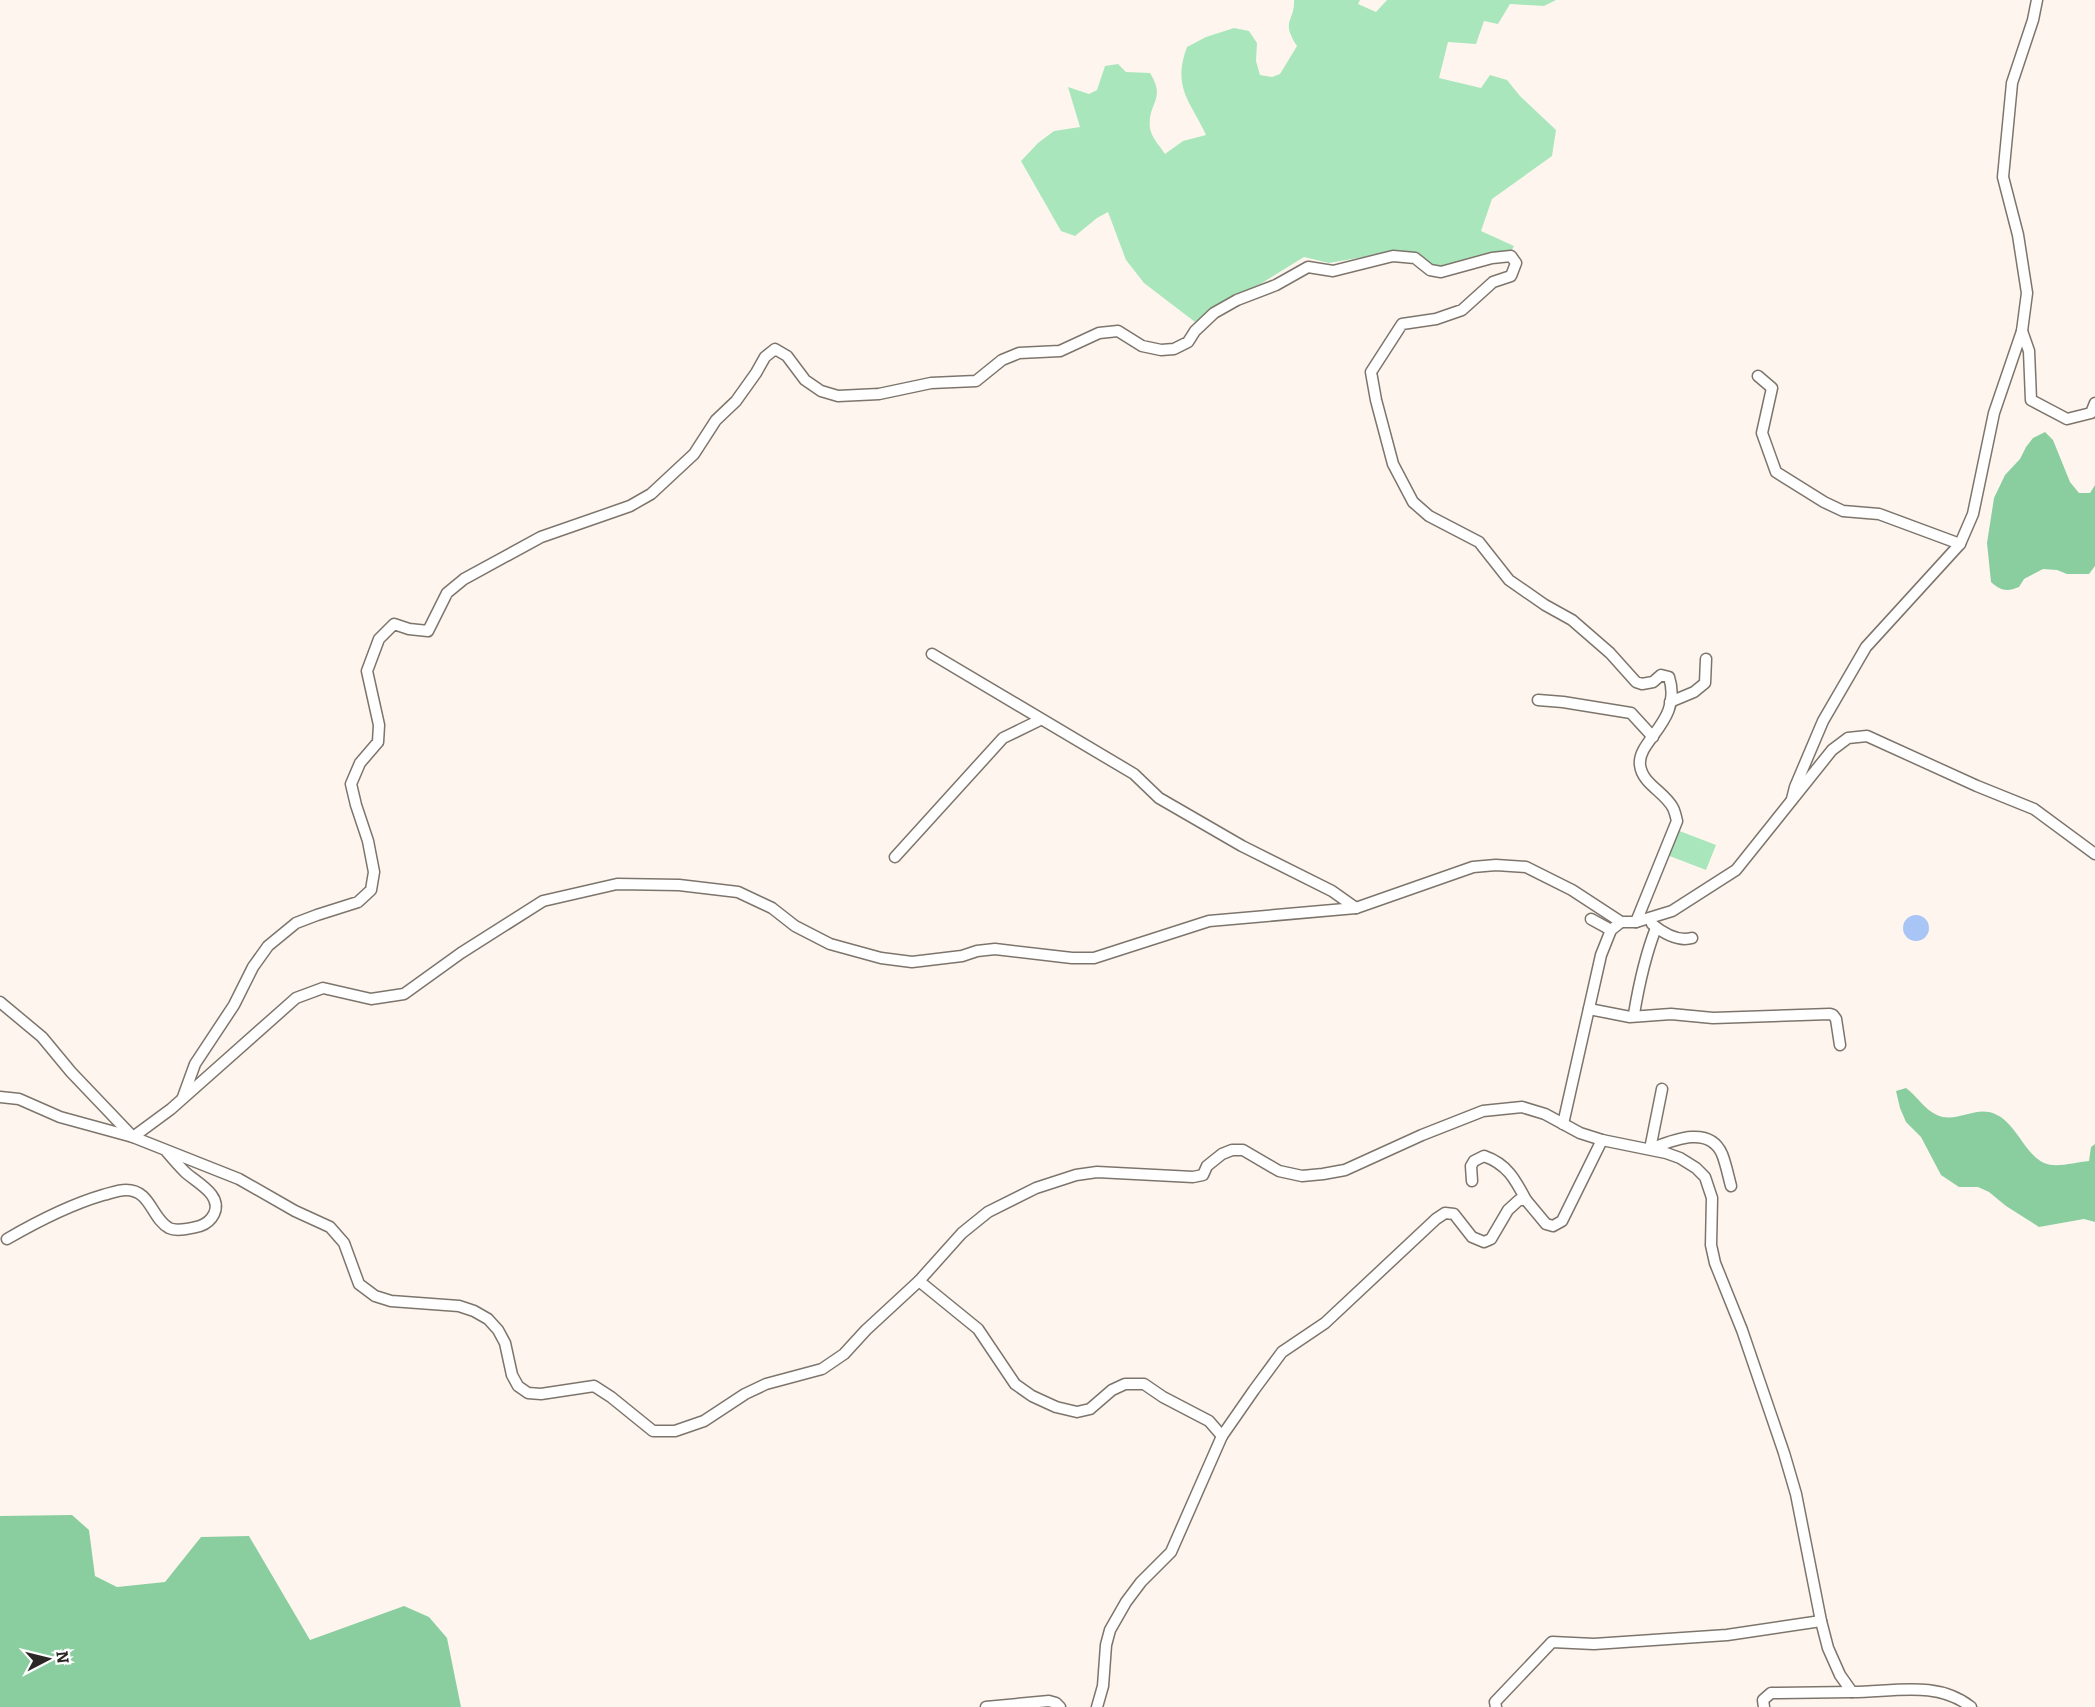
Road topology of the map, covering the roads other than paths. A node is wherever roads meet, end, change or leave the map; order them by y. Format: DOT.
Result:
graph roads {
  1 [pos="2037,0"];
  2 [pos="2022,331"];
  3 [pos="1758,376"];
  4 [pos="2095,403"];
  5 [pos="1960,544"];
  6 [pos="932,654"];
  7 [pos="1706,659"];
  8 [pos="1538,700"];
  9 [pos="1670,702"];
  10 [pos="1040,720"];
  11 [pos="1653,737"];
  12 [pos="1791,802"];
  13 [pos="2095,854"];
  14 [pos="895,857"];
  15 [pos="1356,908"];
  16 [pos="1591,919"];
  17 [pos="1642,921"];
  18 [pos="1621,922"];
  19 [pos="1656,928"];
  20 [pos="1611,930"];
  21 [pos="1692,938"];
  22 [pos="0,1002"];
  23 [pos="1589,1009"];
  24 [pos="1634,1014"];
  25 [pos="1840,1046"];
  26 [pos="1662,1089"];
  27 [pos="0,1096"];
  28 [pos="183,1097"];
  29 [pos="1563,1124"];
  30 [pos="133,1137"];
  31 [pos="1602,1140"];
  32 [pos="165,1149"];
  33 [pos="1650,1149"];
  34 [pos="1472,1181"];
  35 [pos="1731,1186"];
  36 [pos="1526,1200"];
  37 [pos="8,1239"];
  38 [pos="919,1281"];
  39 [pos="1222,1436"];
  40 [pos="1821,1621"];
  41 [pos="1852,1692"];
  42 [pos="986,1707"];
  43 [pos="1060,1707"];
  44 [pos="1097,1707"];
  45 [pos="1496,1707"];
  46 [pos="1764,1707"];
  47 [pos="1971,1707"];
  1 -- 2 [label="street"];
  2 -- 4 [label="street"];
  2 -- 5 [label="street"];
  3 -- 5 [label="street"];
  5 -- 12 [label="street"];
  6 -- 10 [label="street"];
  7 -- 9 [label="street"];
  8 -- 11 [label="street"];
  9 -- 11 [label="street"];
  9 -- 28 [label="street"];
  10 -- 14 [label="street"];
  10 -- 15 [label="street"];
  11 -- 17 [label="street"];
  12 -- 13 [label="street"];
  12 -- 17 [label="street"];
  15 -- 18 [label="street"];
  15 -- 28 [label="street"];
  16 -- 20 [label="street"];
  17 -- 18 [label="street"];
  17 -- 19 [label="street"];
  18 -- 20 [label="street"];
  19 -- 21 [label="street"];
  19 -- 24 [label="street"];
  20 -- 23 [label="street"];
  22 -- 30 [label="street"];
  23 -- 25 [label="street"];
  23 -- 29 [label="street"];
  26 -- 33 [label="street"];
  27 -- 30 [label="street"];
  28 -- 30 [label="street"];
  29 -- 31 [label="street"];
  29 -- 38 [label="street"];
  30 -- 32 [label="street"];
  31 -- 33 [label="street"];
  31 -- 36 [label="street"];
  32 -- 37 [label="street"];
  32 -- 38 [label="street"];
  33 -- 35 [label="street"];
  33 -- 40 [label="street"];
  34 -- 36 [label="street"];
  36 -- 39 [label="street"];
  38 -- 39 [label="street"];
  39 -- 44 [label="street"];
  40 -- 41 [label="street"];
  40 -- 45 [label="street"];
  41 -- 46 [label="street"];
  41 -- 47 [label="street"];
  42 -- 43 [label="street"];
}
